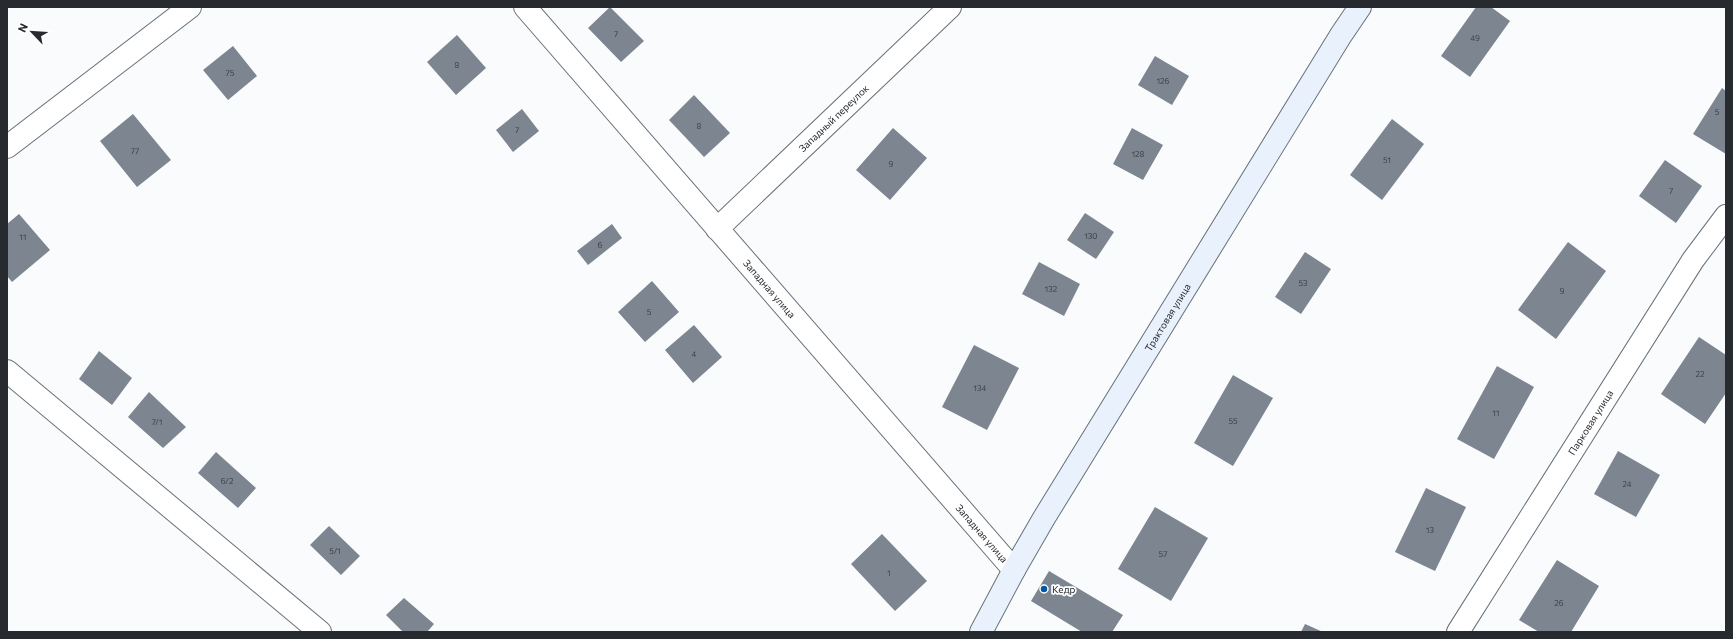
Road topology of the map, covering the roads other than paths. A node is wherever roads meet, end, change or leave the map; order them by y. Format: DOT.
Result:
graph roads {
  1 [pos="190,7"];
  2 [pos="525,7"];
  3 [pos="950,7"];
  4 [pos="1360,7"];
  5 [pos="7,147"];
  6 [pos="1726,216"];
  7 [pos="717,229"];
  8 [pos="7,371"];
  9 [pos="1014,570"];
  10 [pos="320,632"];
  11 [pos="981,632"];
  12 [pos="1458,632"];
  1 -- 5 [label="street"];
  2 -- 7 [label="street, Западная улица"];
  3 -- 7 [label="street, Западный переулок"];
  4 -- 9 [label="street, Трактовая улица"];
  6 -- 12 [label="street, Парковая улица"];
  7 -- 9 [label="street, Западная улица"];
  8 -- 10 [label="street"];
  9 -- 11 [label="street, Трактовая улица"];
}
